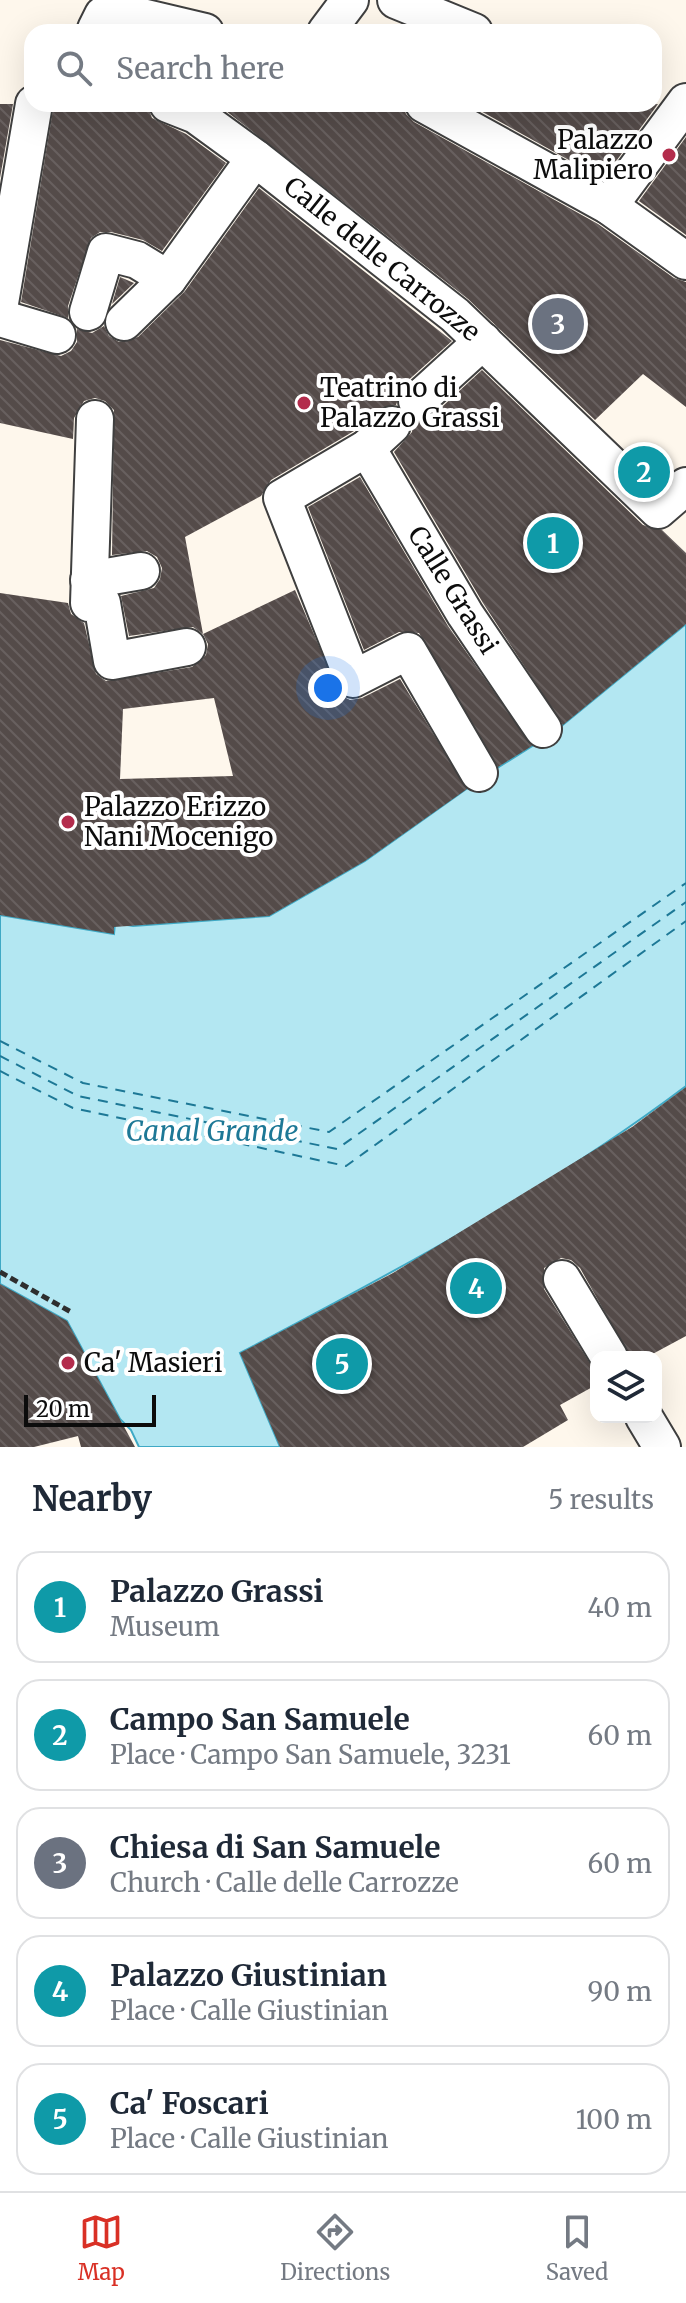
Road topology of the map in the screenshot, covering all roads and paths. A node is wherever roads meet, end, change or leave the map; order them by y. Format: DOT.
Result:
graph roads {
  1 [pos="350,0"];
  2 [pos="396,0"];
  3 [pos="160,8"];
  4 [pos="98,24"];
  5 [pos="190,24"];
  6 [pos="332,24"];
  7 [pos="454,24"];
  8 [pos="686,102"];
  9 [pos="33,112"];
  10 [pos="188,112"];
  11 [pos="439,112"];
  12 [pos="255,158"];
  13 [pos="609,206"];
  14 [pos="686,261"];
  15 [pos="168,279"];
  16 [pos="0,303"];
  17 [pos="88,312"];
  18 [pos="0,318"];
  19 [pos="124,322"];
  20 [pos="57,335"];
  21 [pos="483,341"];
  22 [pos="95,419"];
  23 [pos="392,425"];
  24 [pos="686,486"];
  25 [pos="141,571"];
  26 [pos="89,580"];
  27 [pos="187,647"];
  28 [pos="543,729"];
  29 [pos="479,773"];
  30 [pos="0,1272"];
  31 [pos="562,1279"];
  32 [pos="71,1312"];
  33 [pos="605,1351"];
  34 [pos="648,1423"];
  35 [pos="662,1447"];
  1 -- 6 [label="street"];
  2 -- 7 [label="street"];
  3 -- 4 [label="street"];
  3 -- 5 [label="street"];
  8 -- 13 [label="street"];
  9 -- 16 [label="street"];
  10 -- 12 [label="street, Calle delle Carrozze"];
  11 -- 13 [label="street"];
  12 -- 15 [label="street"];
  12 -- 21 [label="street, Calle delle Carrozze"];
  13 -- 14 [label="street"];
  15 -- 17 [label="street"];
  15 -- 19 [label="street"];
  18 -- 20 [label="street"];
  21 -- 23 [label="street"];
  21 -- 24 [label="street, Calle delle Carrozze"];
  22 -- 26 [label="street"];
  23 -- 28 [label="street, Calle Grassi"];
  23 -- 29 [label="street"];
  25 -- 26 [label="street"];
  26 -- 27 [label="street"];
  30 -- 32 [label="path"];
  31 -- 33 [label="street"];
  34 -- 35 [label="street"];
}
